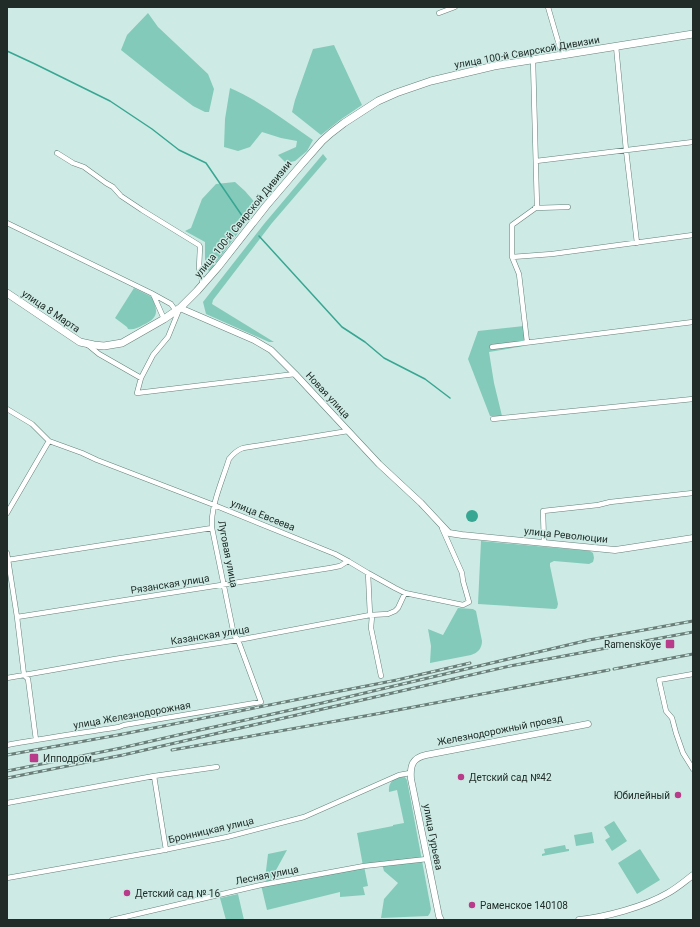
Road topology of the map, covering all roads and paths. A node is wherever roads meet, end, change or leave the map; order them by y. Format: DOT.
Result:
graph roads {
  1 [pos="455,7"];
  2 [pos="548,7"];
  3 [pos="439,13"];
  4 [pos="693,34"];
  5 [pos="616,46"];
  6 [pos="562,55"];
  7 [pos="533,60"];
  8 [pos="693,142"];
  9 [pos="626,150"];
  10 [pos="57,153"];
  11 [pos="536,161"];
  12 [pos="568,207"];
  13 [pos="535,208"];
  14 [pos="7,223"];
  15 [pos="693,235"];
  16 [pos="637,243"];
  17 [pos="512,257"];
  18 [pos="203,284"];
  19 [pos="7,293"];
  20 [pos="153,294"];
  21 [pos="176,311"];
  22 [pos="164,319"];
  23 [pos="693,322"];
  24 [pos="527,342"];
  25 [pos="87,344"];
  26 [pos="492,347"];
  27 [pos="295,374"];
  28 [pos="141,378"];
  29 [pos="693,399"];
  30 [pos="7,409"];
  31 [pos="493,419"];
  32 [pos="348,431"];
  33 [pos="49,440"];
  34 [pos="693,493"];
  35 [pos="214,505"];
  36 [pos="7,513"];
  37 [pos="441,525"];
  38 [pos="212,528"];
  39 [pos="693,538"];
  40 [pos="544,543"];
  41 [pos="7,553"];
  42 [pos="8,560"];
  43 [pos="348,561"];
  44 [pos="368,573"];
  45 [pos="224,585"];
  46 [pos="405,593"];
  47 [pos="370,615"];
  48 [pos="18,617"];
  49 [pos="238,640"];
  50 [pos="693,674"];
  51 [pos="24,675"];
  52 [pos="381,676"];
  53 [pos="7,678"];
  54 [pos="261,702"];
  55 [pos="588,724"];
  56 [pos="36,740"];
  57 [pos="7,745"];
  58 [pos="217,766"];
  59 [pos="693,769"];
  60 [pos="410,773"];
  61 [pos="154,776"];
  62 [pos="7,803"];
  63 [pos="166,850"];
  64 [pos="427,859"];
  65 [pos="693,875"];
  66 [pos="7,878"];
  67 [pos="112,920"];
  68 [pos="441,920"];
  69 [pos="578,920"];
  1 -- 3 [label="street"];
  2 -- 6 [label="street"];
  4 -- 5 [label="main road, улица 100-й Свирской Дивизии"];
  5 -- 6 [label="main road, улица 100-й Свирской Дивизии"];
  5 -- 9 [label="street"];
  6 -- 7 [label="main road, улица 100-й Свирской Дивизии"];
  7 -- 11 [label="street"];
  7 -- 18 [label="main road, улица 100-й Свирской Дивизии"];
  8 -- 9 [label="street"];
  9 -- 11 [label="street"];
  9 -- 16 [label="street"];
  10 -- 18 [label="street"];
  11 -- 13 [label="street"];
  12 -- 13 [label="street"];
  13 -- 17 [label="street"];
  14 -- 20 [label="street"];
  15 -- 16 [label="street"];
  16 -- 17 [label="street"];
  17 -- 24 [label="street"];
  18 -- 21 [label="main road, улица 100-й Свирской Дивизии"];
  19 -- 25 [label="main road, улица 8 Марта"];
  20 -- 21 [label="street"];
  20 -- 22 [label="street"];
  21 -- 22 [label="main road, улица 8 Марта"];
  21 -- 27 [label="street, Новая улица"];
  21 -- 28 [label="street"];
  22 -- 25 [label="main road, улица 8 Марта"];
  23 -- 24 [label="street"];
  24 -- 26 [label="street"];
  25 -- 28 [label="street"];
  27 -- 28 [label="street"];
  27 -- 32 [label="street, Новая улица"];
  29 -- 31 [label="street"];
  30 -- 33 [label="street"];
  32 -- 35 [label="street, Луговая улица"];
  32 -- 37 [label="street, Новая улица"];
  33 -- 35 [label="street, улица Евсеева"];
  33 -- 36 [label="street"];
  34 -- 40 [label="street"];
  35 -- 38 [label="street, Луговая улица"];
  35 -- 43 [label="street, улица Евсеева"];
  37 -- 40 [label="street, улица Революции"];
  37 -- 46 [label="street, улица Евсеева"];
  38 -- 42 [label="street"];
  38 -- 45 [label="street, Луговая улица"];
  39 -- 40 [label="street, улица Революции"];
  41 -- 42 [label="street"];
  42 -- 48 [label="street"];
  43 -- 44 [label="street, улица Евсеева"];
  43 -- 45 [label="street, Рязанская улица"];
  44 -- 46 [label="street, улица Евсеева"];
  44 -- 47 [label="street"];
  45 -- 48 [label="street, Рязанская улица"];
  45 -- 49 [label="street, Луговая улица"];
  46 -- 47 [label="street, Казанская улица"];
  47 -- 49 [label="street, Казанская улица"];
  47 -- 52 [label="street"];
  48 -- 51 [label="street"];
  49 -- 51 [label="street, Казанская улица"];
  49 -- 54 [label="street, Луговая улица"];
  50 -- 59 [label="street"];
  51 -- 53 [label="street, Казанская улица"];
  51 -- 56 [label="street"];
  54 -- 56 [label="street, улица Железнодорожная"];
  55 -- 60 [label="street, Железнодорожный проезд"];
  56 -- 57 [label="street, улица Железнодорожная"];
  58 -- 61 [label="street"];
  60 -- 63 [label="street, Бронницкая улица"];
  60 -- 64 [label="street, улица Гурьева"];
  61 -- 62 [label="street"];
  61 -- 63 [label="street"];
  63 -- 66 [label="street, Бронницкая улица"];
  64 -- 67 [label="street, Лесная улица"];
  64 -- 68 [label="street, улица Гурьева"];
  65 -- 69 [label="street"];
}
